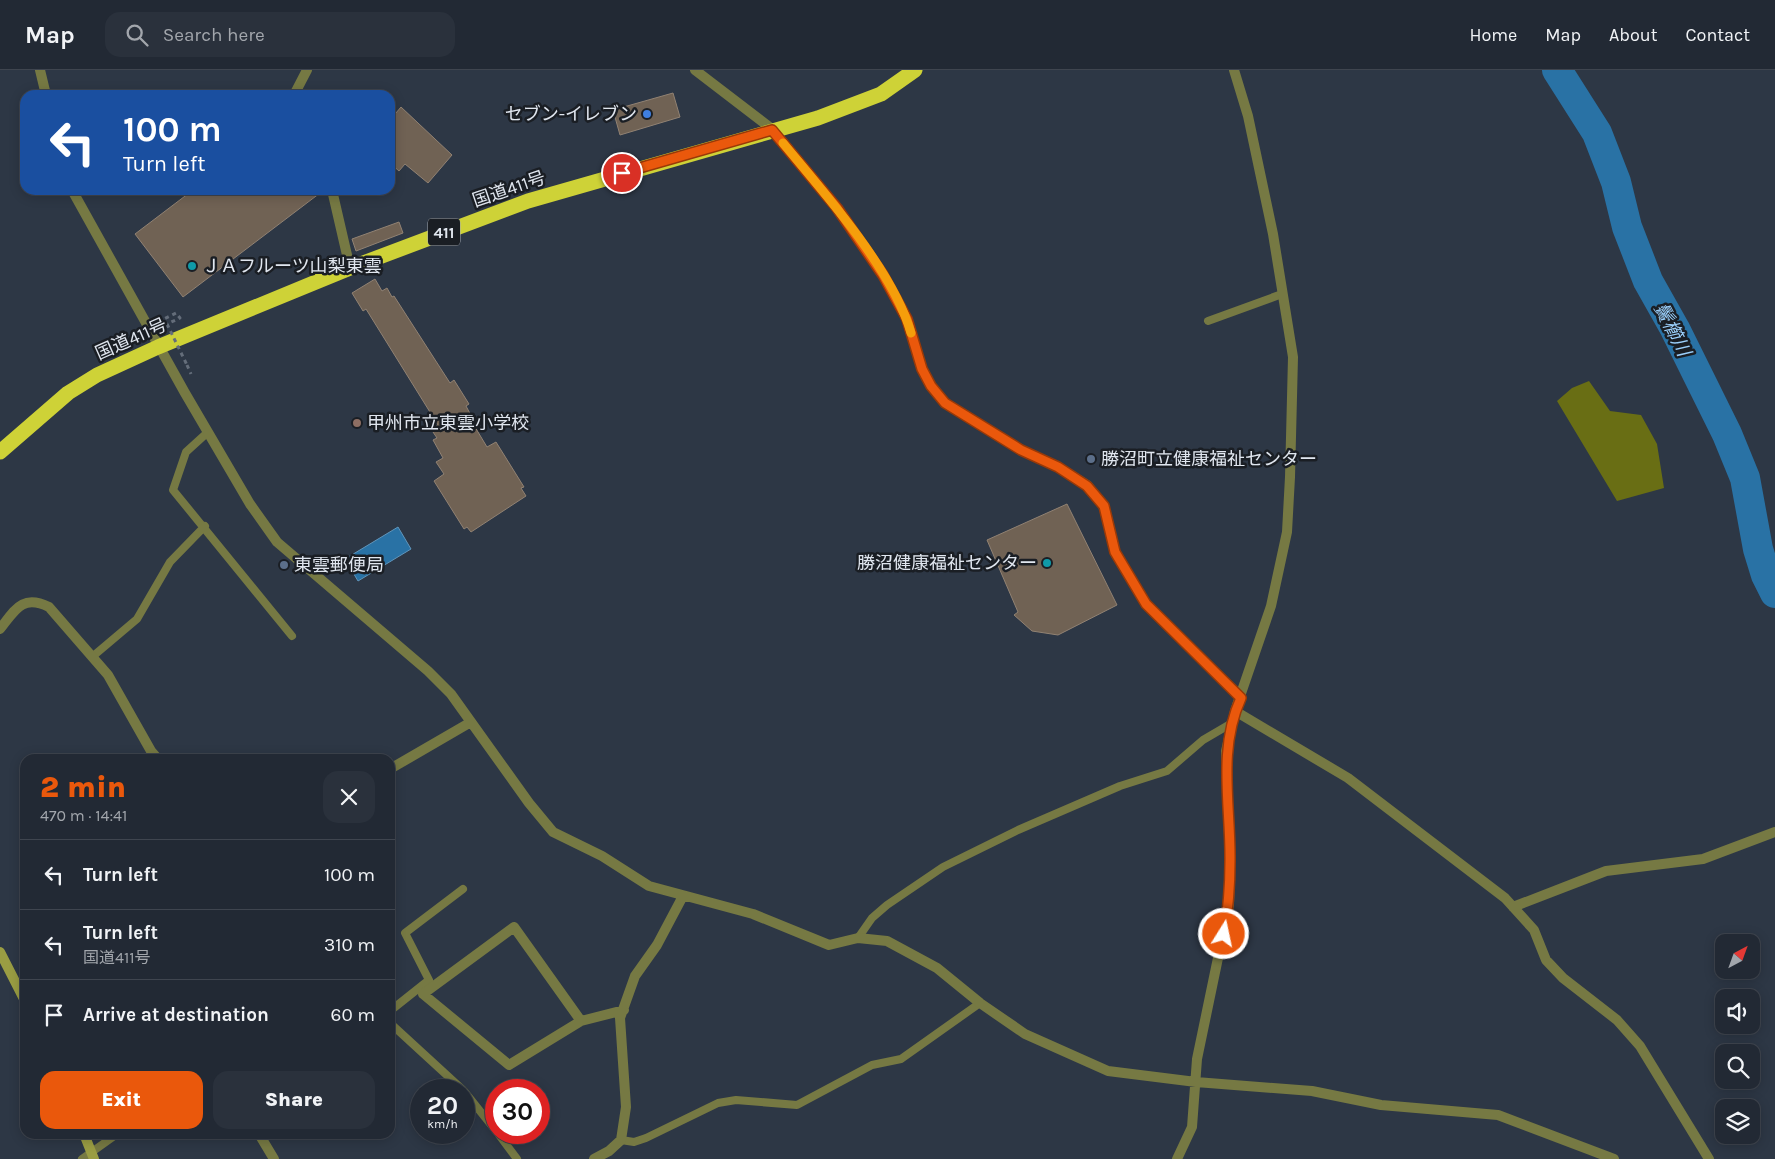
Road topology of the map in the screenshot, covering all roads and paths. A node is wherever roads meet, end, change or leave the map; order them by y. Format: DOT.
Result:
graph roads {
  1 [pos="40,70"];
  2 [pos="307,70"];
  3 [pos="695,70"];
  4 [pos="915,70"];
  5 [pos="1234,70"];
  6 [pos="45,90"];
  7 [pos="297,90"];
  8 [pos="772,130"];
  9 [pos="75,195"];
  10 [pos="333,195"];
  11 [pos="350,268"];
  12 [pos="1282,294"];
  13 [pos="1208,321"];
  14 [pos="148,328"];
  15 [pos="158,347"];
  16 [pos="187,365"];
  17 [pos="208,432"];
  18 [pos="0,452"];
  19 [pos="204,526"];
  20 [pos="0,629"];
  21 [pos="292,636"];
  22 [pos="92,657"];
  23 [pos="1241,698"];
  24 [pos="1235,711"];
  25 [pos="471,722"];
  26 [pos="1232,723"];
  27 [pos="154,754"];
  28 [pos="395,766"];
  29 [pos="1775,832"];
  30 [pos="463,888"];
  31 [pos="683,896"];
  32 [pos="1513,907"];
  33 [pos="858,938"];
  34 [pos="0,952"];
  35 [pos="20,991"];
  36 [pos="980,1003"];
  37 [pos="395,1007"];
  38 [pos="624,1010"];
  39 [pos="581,1021"];
  40 [pos="395,1028"];
  41 [pos="451,1079"];
  42 [pos="1196,1082"];
  43 [pos="475,1105"];
  44 [pos="485,1117"];
  45 [pos="86,1139"];
  46 [pos="112,1139"];
  47 [pos="262,1139"];
  48 [pos="621,1140"];
  49 [pos="506,1144"];
  50 [pos="93,1156"];
  51 [pos="82,1159"];
  52 [pos="274,1159"];
  53 [pos="517,1159"];
  54 [pos="594,1159"];
  55 [pos="1177,1159"];
  56 [pos="1614,1159"];
  57 [pos="1709,1159"];
  1 -- 6 [label="street"];
  2 -- 7 [label="street"];
  3 -- 8 [label="street"];
  4 -- 8 [label="highway, 国道411号 / 411"];
  5 -- 12 [label="street"];
  8 -- 11 [label="highway, 国道411号 / 411"];
  8 -- 23 [label="street"];
  9 -- 14 [label="street"];
  10 -- 11 [label="street"];
  11 -- 15 [label="highway, 国道411号 / 411"];
  12 -- 13 [label="lane"];
  12 -- 23 [label="street"];
  14 -- 15 [label="street"];
  14 -- 16 [label="path, bridge"];
  15 -- 17 [label="street"];
  15 -- 18 [label="highway, 国道411号 / 411"];
  17 -- 19 [label="lane"];
  17 -- 25 [label="street"];
  19 -- 21 [label="lane"];
  19 -- 22 [label="lane"];
  20 -- 22 [label="street"];
  22 -- 27 [label="street"];
  23 -- 24 [label="street"];
  24 -- 26 [label="street"];
  24 -- 32 [label="street"];
  25 -- 28 [label="street"];
  25 -- 31 [label="street"];
  26 -- 33 [label="lane"];
  26 -- 42 [label="street"];
  29 -- 32 [label="street"];
  30 -- 37 [label="lane"];
  31 -- 33 [label="street"];
  31 -- 38 [label="street"];
  32 -- 57 [label="street"];
  33 -- 36 [label="street"];
  34 -- 35 [label="street"];
  36 -- 42 [label="street"];
  36 -- 48 [label="lane"];
  38 -- 39 [label="street"];
  38 -- 48 [label="street"];
  39 -- 39 [label="street"];
  40 -- 41 [label="lane"];
  42 -- 55 [label="street"];
  42 -- 56 [label="street"];
  43 -- 44 [label="lane"];
  45 -- 50 [label="street"];
  46 -- 50 [label="lane"];
  47 -- 52 [label="street"];
  48 -- 54 [label="street"];
  49 -- 53 [label="lane"];
  50 -- 51 [label="lane"];
}
